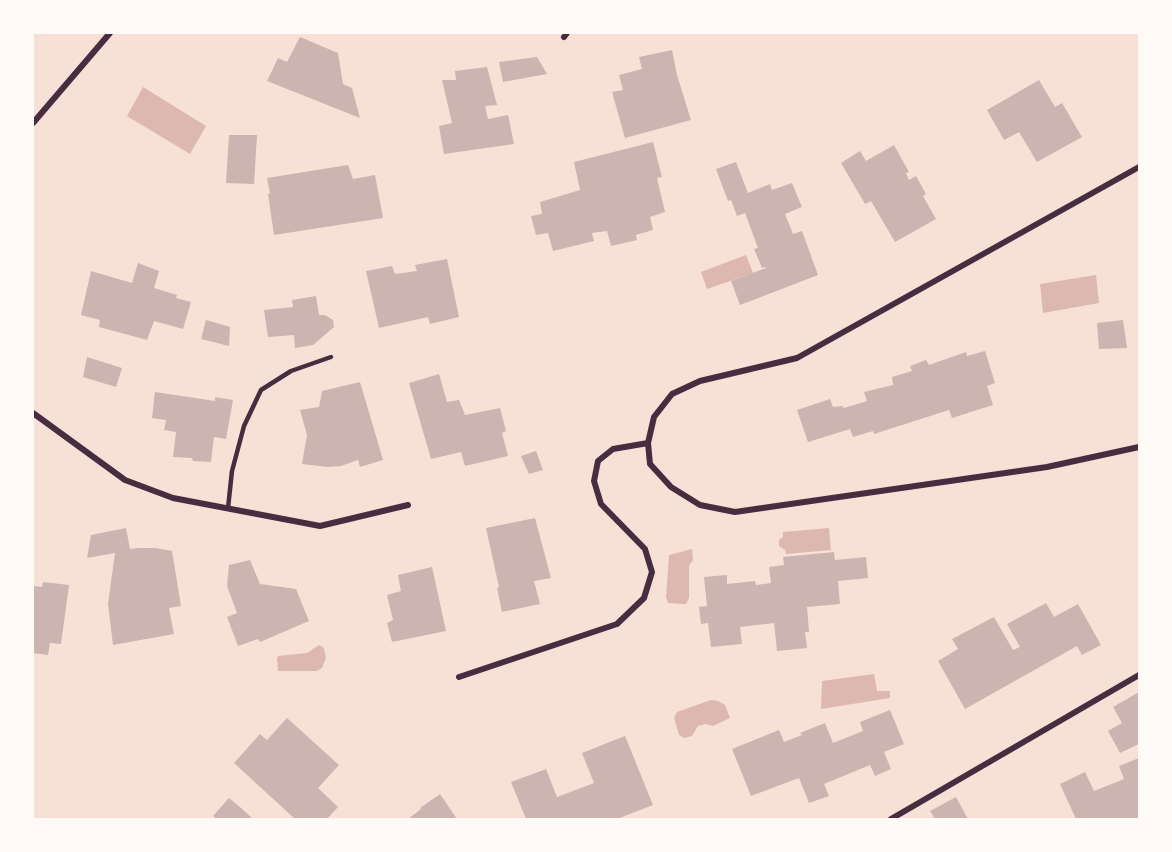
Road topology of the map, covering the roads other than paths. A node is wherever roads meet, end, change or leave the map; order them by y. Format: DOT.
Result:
graph roads {
  1 [pos="110,33"];
  2 [pos="33,123"];
  3 [pos="1139,167"];
  4 [pos="331,357"];
  5 [pos="33,413"];
  6 [pos="648,443"];
  7 [pos="1139,447"];
  8 [pos="408,505"];
  9 [pos="228,508"];
  10 [pos="1139,675"];
  11 [pos="459,677"];
  12 [pos="891,819"];
  1 -- 2 [label="street"];
  3 -- 6 [label="street"];
  4 -- 9 [label="lane"];
  5 -- 9 [label="street"];
  6 -- 7 [label="street"];
  6 -- 11 [label="street"];
  8 -- 9 [label="street"];
  10 -- 12 [label="street"];
}
